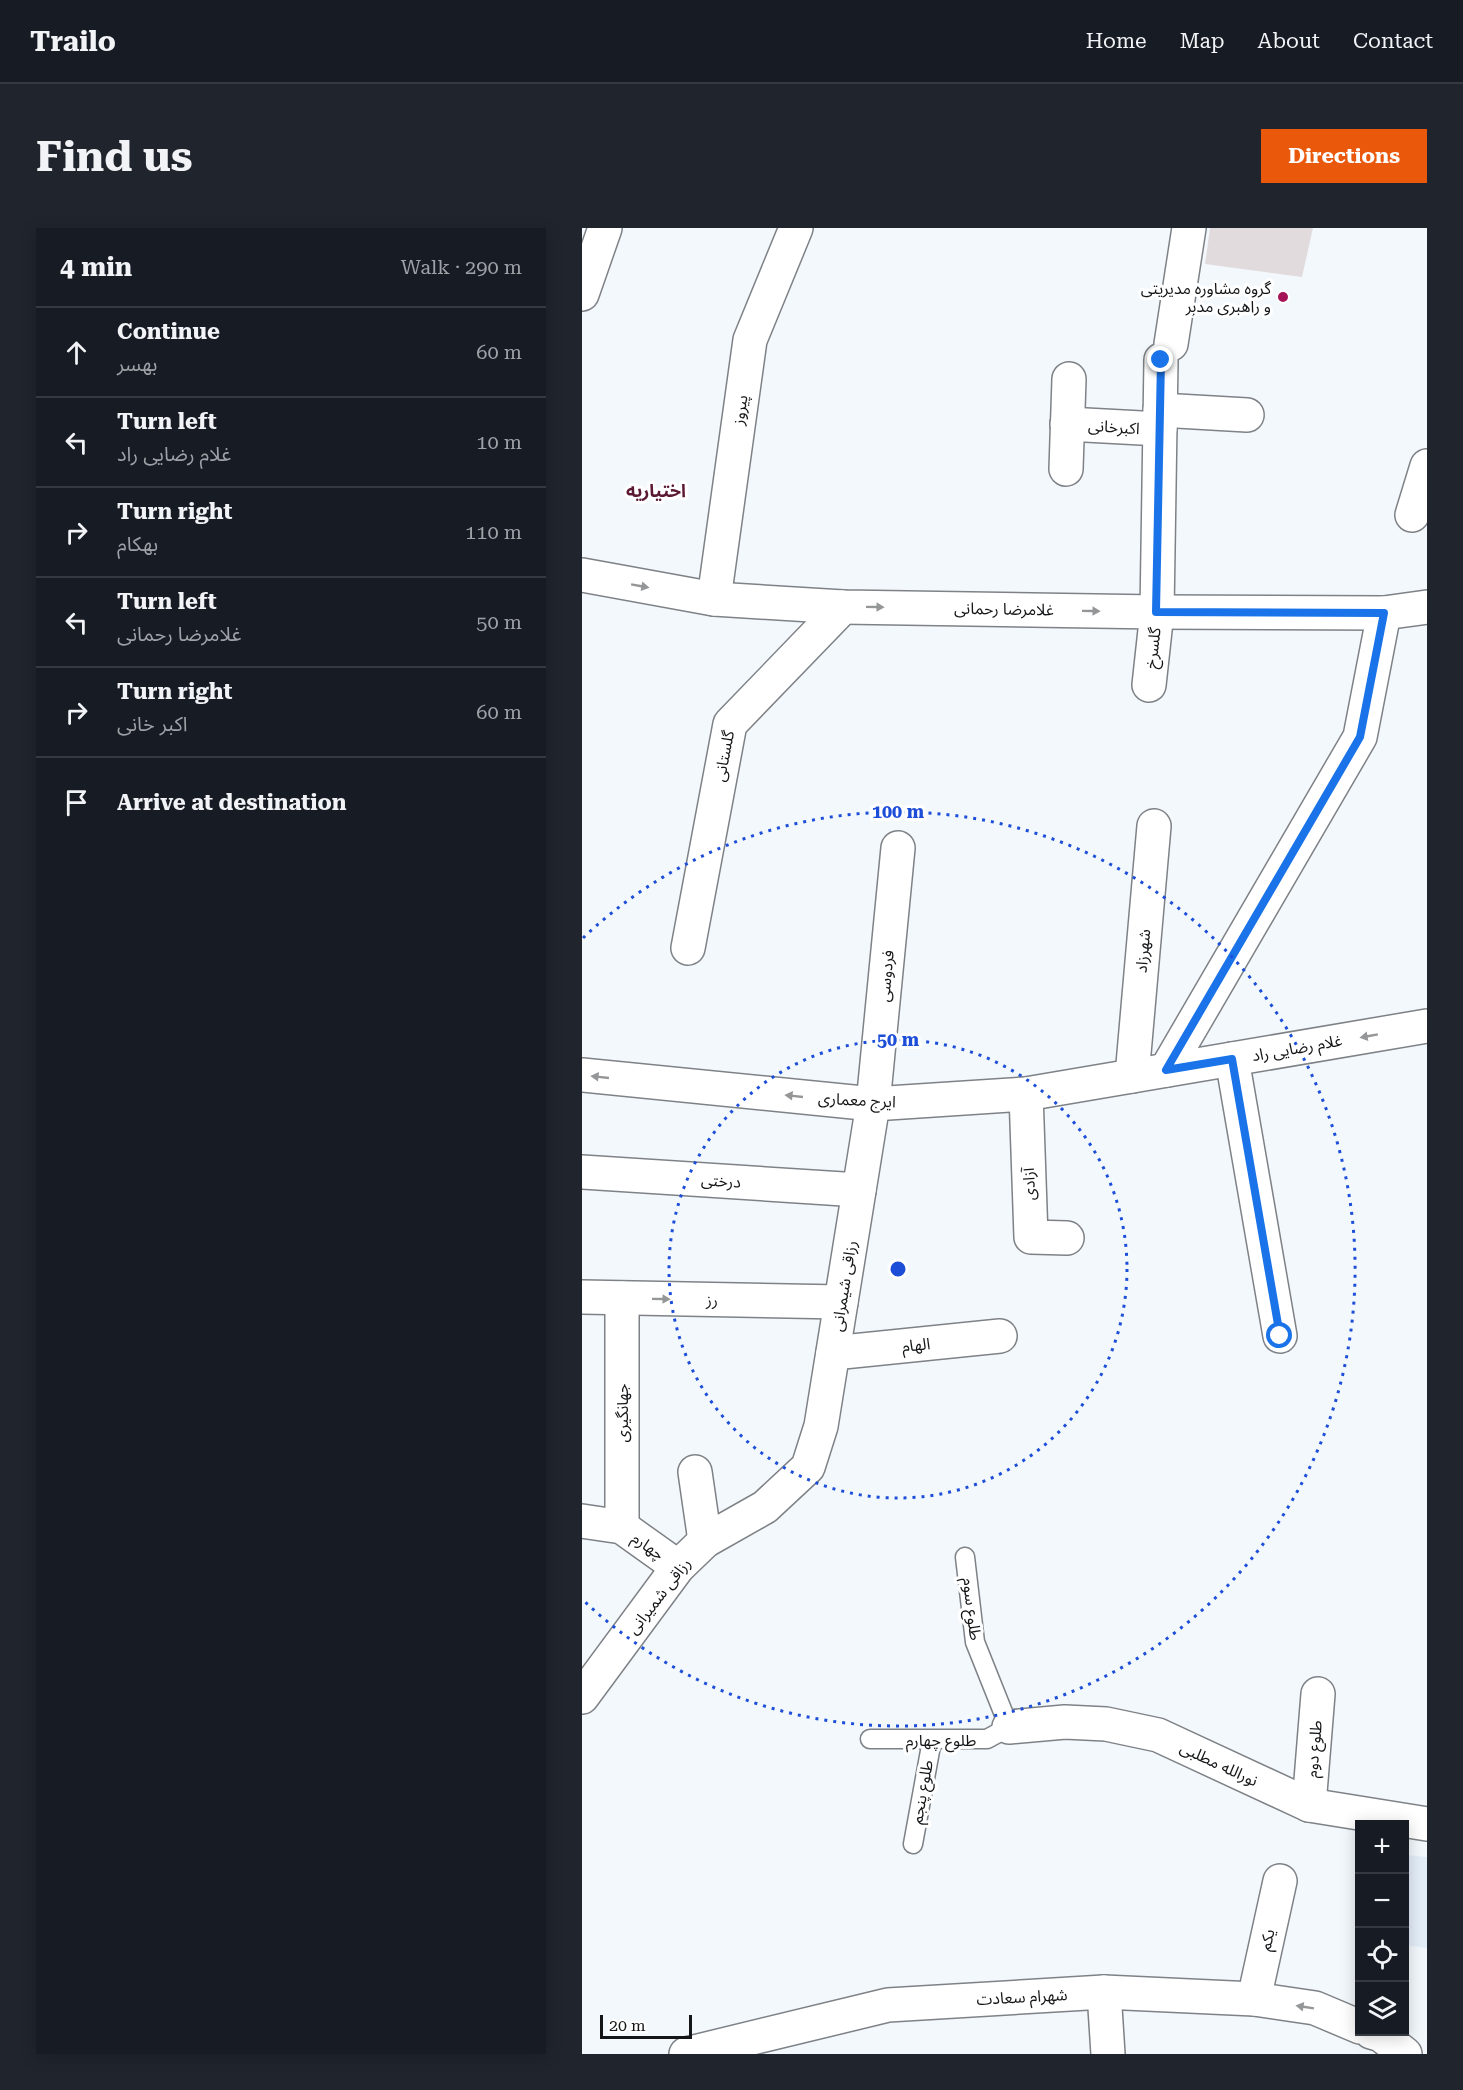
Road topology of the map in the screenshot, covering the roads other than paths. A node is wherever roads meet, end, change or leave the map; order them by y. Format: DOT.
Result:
graph roads {
  1 [pos="605,228"];
  2 [pos="796,228"];
  3 [pos="1189,228"];
  4 [pos="582,294"];
  5 [pos="1069,379"];
  6 [pos="1247,415"];
  7 [pos="1160,420"];
  8 [pos="1068,424"];
  9 [pos="1427,466"];
  10 [pos="1066,468"];
  11 [pos="1412,515"];
  12 [pos="582,576"];
  13 [pos="714,599"];
  14 [pos="843,607"];
  15 [pos="1427,607"];
  16 [pos="1156,612"];
  17 [pos="1384,613"];
  18 [pos="1149,685"];
  19 [pos="1154,826"];
  20 [pos="898,848"];
  21 [pos="688,948"];
  22 [pos="1427,1026"];
  23 [pos="1232,1059"];
  24 [pos="1166,1070"];
  25 [pos="582,1075"];
  26 [pos="1132,1076"];
  27 [pos="1026,1094"];
  28 [pos="873,1104"];
  29 [pos="582,1172"];
  30 [pos="860,1190"];
  31 [pos="1067,1238"];
  32 [pos="582,1297"];
  33 [pos="622,1298"];
  34 [pos="841,1302"];
  35 [pos="1000,1336"];
  36 [pos="1280,1336"];
  37 [pos="833,1353"];
  38 [pos="808,1467"];
  39 [pos="695,1472"];
  40 [pos="582,1521"];
  41 [pos="622,1527"];
  42 [pos="705,1541"];
  43 [pos="965,1557"];
  44 [pos="678,1567"];
  45 [pos="1318,1694"];
  46 [pos="582,1697"];
  47 [pos="1009,1727"];
  48 [pos="870,1739"];
  49 [pos="932,1740"];
  50 [pos="1309,1805"];
  51 [pos="1427,1824"];
  52 [pos="913,1844"];
  53 [pos="1280,1881"];
  54 [pos="1104,1992"];
  55 [pos="1254,1999"];
  56 [pos="1355,2025"];
  57 [pos="1381,2036"];
  58 [pos="693,2053"];
  59 [pos="1108,2054"];
  60 [pos="1405,2054"];
  1 -- 4 [label="street"];
  2 -- 13 [label="street, پیروز"];
  3 -- 7 [label="street, گلسرخ"];
  5 -- 8 [label="street"];
  6 -- 7 [label="street, اکبرخانی"];
  7 -- 8 [label="street, اکبرخانی"];
  7 -- 16 [label="street, گلسرخ"];
  8 -- 10 [label="street"];
  9 -- 11 [label="street"];
  12 -- 13 [label="street, غلامرضا رحمانی, one-way"];
  13 -- 14 [label="street, غلامرضا رحمانی"];
  14 -- 16 [label="street, غلامرضا رحمانی, one-way"];
  14 -- 21 [label="street, گلستانی"];
  15 -- 17 [label="street, غلامرضا رحمانی"];
  16 -- 17 [label="street, غلامرضا رحمانی"];
  16 -- 18 [label="street, گلسرخ"];
  17 -- 24 [label="street"];
  19 -- 26 [label="street, شهرزاد"];
  20 -- 28 [label="street, فردوسی"];
  22 -- 23 [label="street, غلام رضایی راد, one-way"];
  23 -- 24 [label="street, غلام رضایی راد"];
  23 -- 36 [label="street"];
  24 -- 26 [label="street, ایرج معماری"];
  28 -- 25 [label="street, ایرج معماری, one-way"];
  26 -- 27 [label="street, ایرج معماری"];
  27 -- 28 [label="street, ایرج معماری"];
  27 -- 31 [label="street, آزادی"];
  28 -- 30 [label="street, رزاقی شیمرانی"];
  29 -- 30 [label="street, درختی"];
  30 -- 34 [label="street, رزاقی شیمرانی"];
  32 -- 33 [label="street, رز"];
  33 -- 34 [label="street, رز, one-way"];
  33 -- 41 [label="street, جهانگیری"];
  34 -- 37 [label="street, رزاقی شیمرانی"];
  35 -- 37 [label="street, الهام"];
  37 -- 38 [label="street, رزاقی شیمرانی"];
  38 -- 42 [label="street, رزاقی شمیرانی"];
  39 -- 42 [label="street"];
  40 -- 41 [label="street, چهارم"];
  41 -- 44 [label="street, چهارم"];
  42 -- 44 [label="street, رزاقی شمیرانی"];
  43 -- 47 [label="lane, طلوع سوم"];
  44 -- 46 [label="street, رزاقی شمیرانی"];
  45 -- 50 [label="street, طلوع دوم"];
  47 -- 49 [label="lane, طلوع چهارم"];
  47 -- 50 [label="street, نورالله مطلبی"];
  48 -- 49 [label="lane, طلوع چهارم"];
  49 -- 52 [label="lane, طلوع پنجم"];
  50 -- 51 [label="street, نورالله مطلبی"];
  53 -- 55 [label="street, یکم"];
  54 -- 55 [label="street, شهرام سعادت"];
  54 -- 58 [label="street, شهرام سعادت"];
  54 -- 59 [label="street"];
  56 -- 55 [label="street, شهرام سعادت, one-way"];
  57 -- 60 [label="street"];
}
